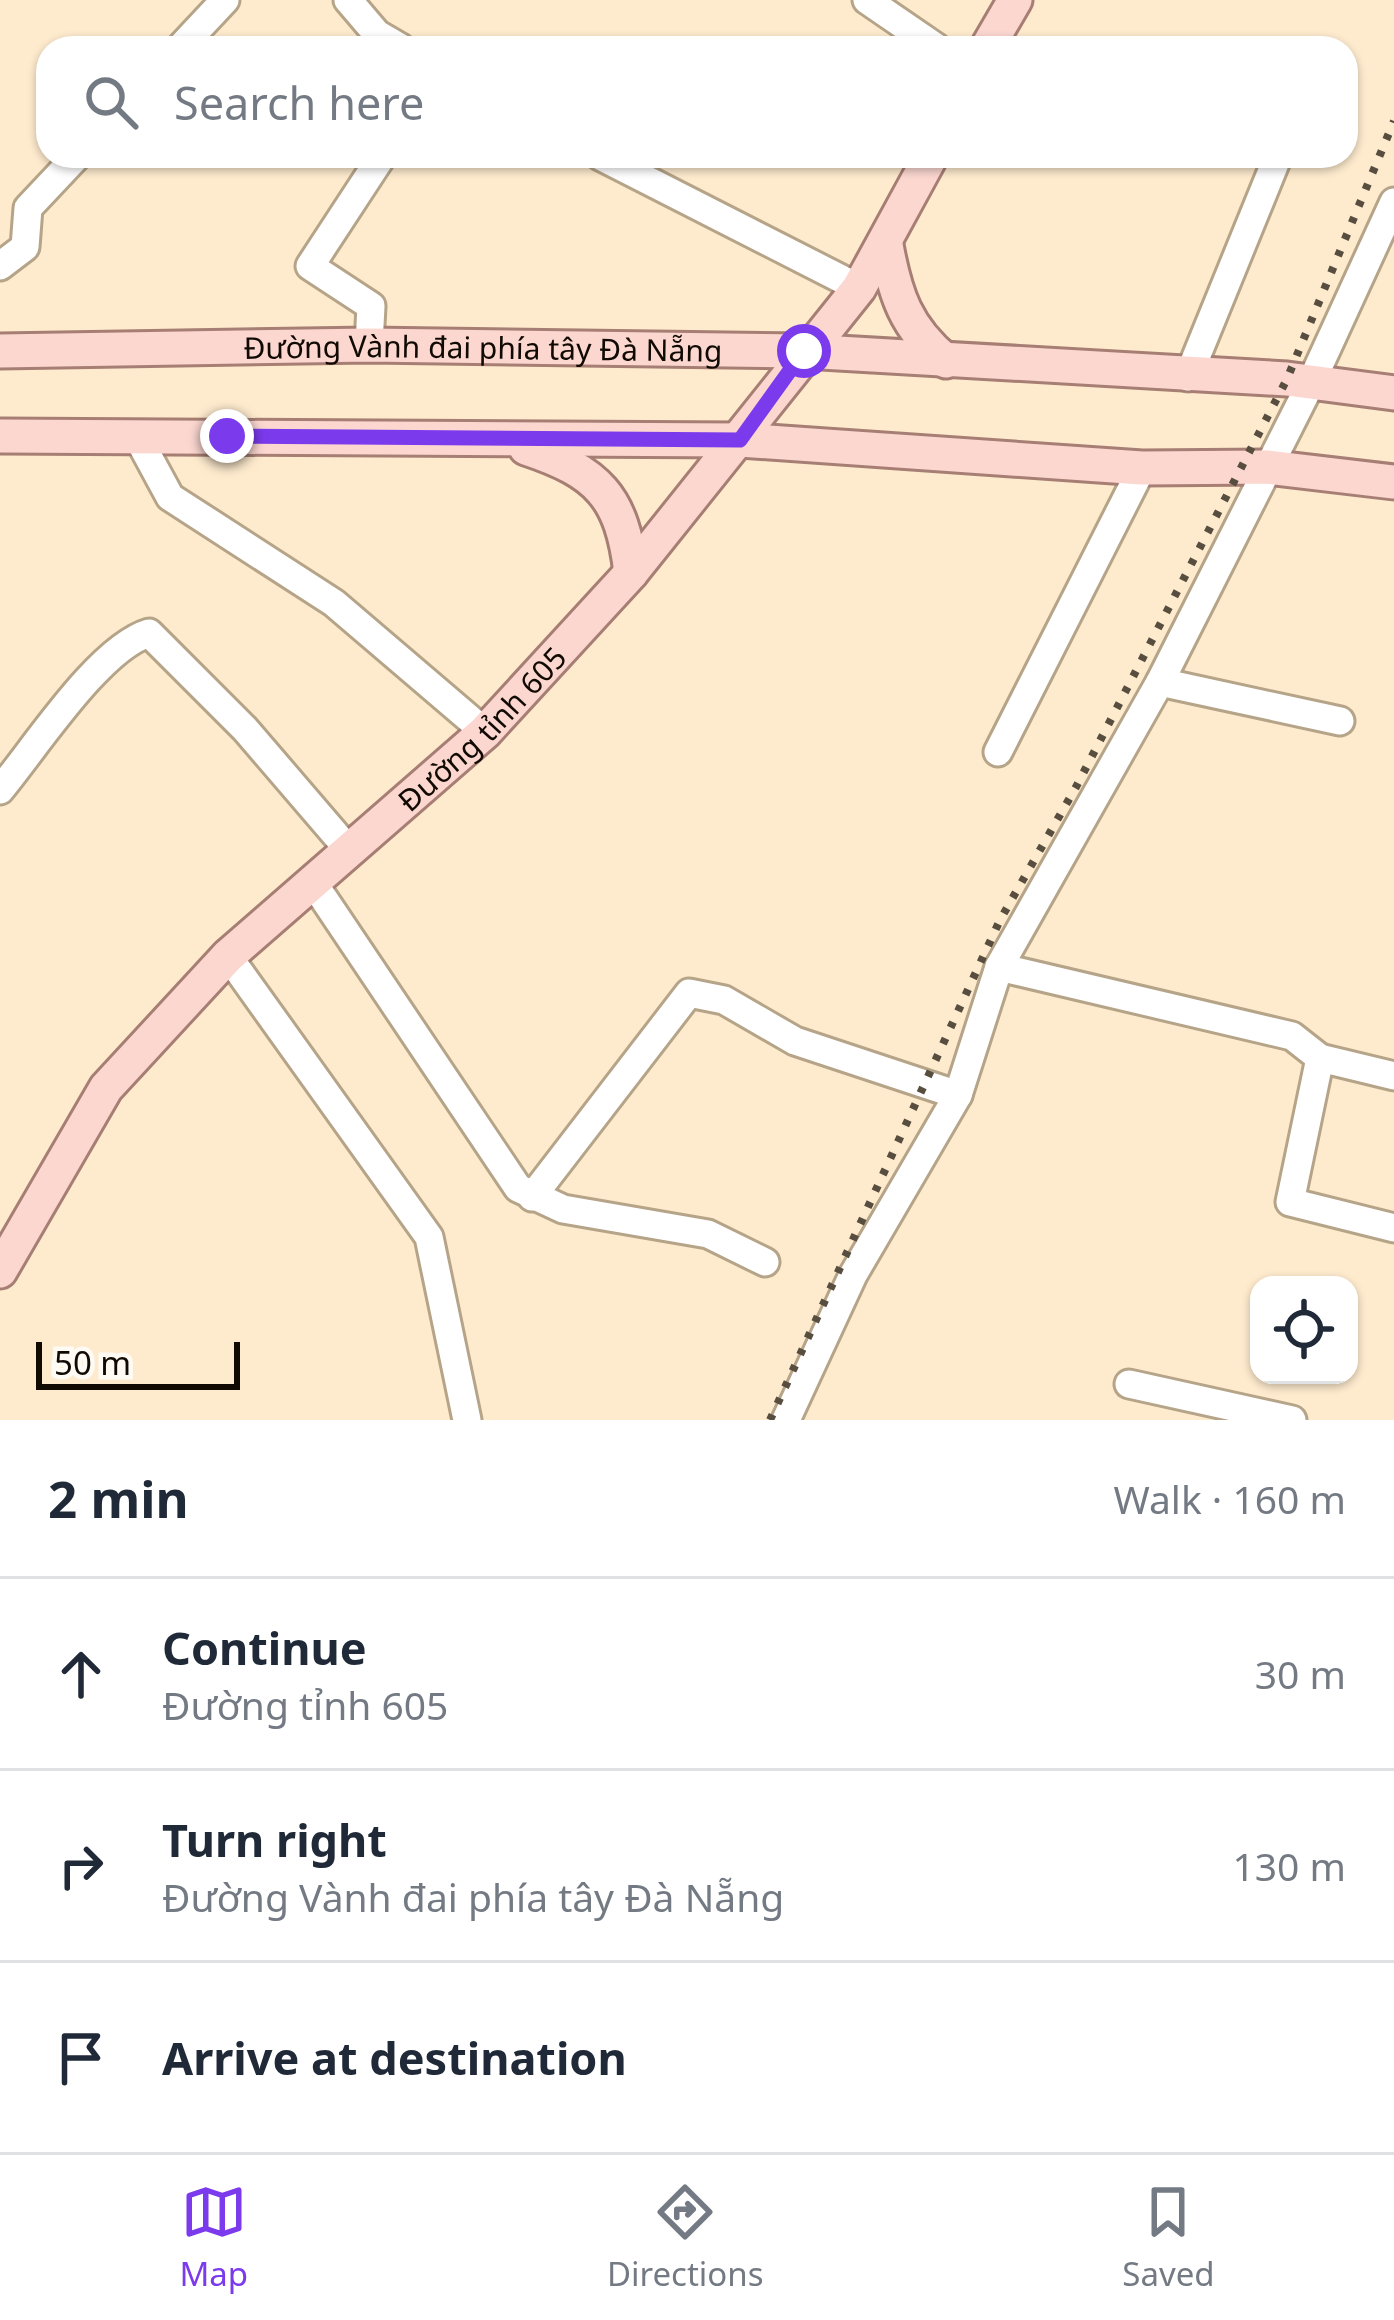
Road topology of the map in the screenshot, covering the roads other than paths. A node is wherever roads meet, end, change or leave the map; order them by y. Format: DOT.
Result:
graph roads {
  1 [pos="225,0"];
  2 [pos="348,0"];
  3 [pos="867,0"];
  4 [pos="1015,0"];
  5 [pos="191,36"];
  6 [pos="380,36"];
  7 [pos="920,36"];
  8 [pos="994,36"];
  9 [pos="66,168"];
  10 [pos="374,168"];
  11 [pos="624,168"];
  12 [pos="925,168"];
  13 [pos="1274,168"];
  14 [pos="1394,202"];
  15 [pos="886,245"];
  16 [pos="0,266"];
  17 [pos="859,288"];
  18 [pos="369,345"];
  19 [pos="6,347"];
  20 [pos="804,351"];
  21 [pos="946,361"];
  22 [pos="1189,377"];
  23 [pos="1310,385"];
  24 [pos="1394,393"];
  25 [pos="0,436"];
  26 [pos="137,436"];
  27 [pos="496,437"];
  28 [pos="740,440"];
  29 [pos="1268,467"];
  30 [pos="1142,469"];
  31 [pos="1394,482"];
  32 [pos="631,573"];
  33 [pos="1160,682"];
  34 [pos="1340,721"];
  35 [pos="485,732"];
  36 [pos="998,752"];
  37 [pos="0,790"];
  38 [pos="348,849"];
  39 [pos="312,881"];
  40 [pos="227,956"];
  41 [pos="999,967"];
  42 [pos="1320,1058"];
  43 [pos="1394,1076"];
  44 [pos="958,1095"];
  45 [pos="532,1197"];
  46 [pos="1394,1228"];
  47 [pos="765,1262"];
  48 [pos="0,1271"];
  49 [pos="1129,1384"];
  50 [pos="467,1420"];
  51 [pos="786,1420"];
  52 [pos="1292,1420"];
  1 -- 5 [label="street"];
  2 -- 6 [label="street"];
  3 -- 7 [label="street"];
  4 -- 8 [label="main road"];
  9 -- 16 [label="street"];
  10 -- 18 [label="street"];
  11 -- 17 [label="street"];
  12 -- 15 [label="main road, Đường tỉnh 605"];
  13 -- 22 [label="street"];
  14 -- 23 [label="street"];
  15 -- 17 [label="main road, Đường tỉnh 605"];
  15 -- 21 [label="main road"];
  17 -- 20 [label="main road, Đường tỉnh 605"];
  18 -- 19 [label="main road, Đường Vành đai phía tây Đà Nẵng"];
  18 -- 20 [label="main road, Đường Vành đai phía tây Đà Nẵng"];
  20 -- 21 [label="main road, Đường Vành đai phía tây Đà Nẵng"];
  20 -- 28 [label="main road, Đường tỉnh 605"];
  21 -- 22 [label="main road, Đường Vành đai phía tây Đà Nẵng"];
  22 -- 23 [label="main road, Đường Vành đai phía tây Đà Nẵng"];
  23 -- 24 [label="main road, Đường Vành đai phía tây Đà Nẵng"];
  23 -- 29 [label="street"];
  25 -- 26 [label="main road"];
  26 -- 27 [label="main road"];
  26 -- 35 [label="street"];
  27 -- 28 [label="main road"];
  27 -- 32 [label="main road"];
  28 -- 30 [label="main road"];
  28 -- 32 [label="main road, Đường tỉnh 605"];
  29 -- 30 [label="main road"];
  29 -- 31 [label="main road"];
  29 -- 33 [label="street"];
  30 -- 36 [label="street"];
  32 -- 35 [label="main road, Đường tỉnh 605"];
  33 -- 34 [label="street"];
  33 -- 41 [label="street"];
  35 -- 38 [label="main road, Đường tỉnh 605"];
  37 -- 38 [label="street"];
  38 -- 39 [label="main road, Đường tỉnh 605"];
  39 -- 40 [label="main road, Đường tỉnh 605"];
  39 -- 45 [label="street"];
  40 -- 48 [label="main road, Đường tỉnh 605"];
  40 -- 50 [label="street"];
  41 -- 42 [label="street"];
  41 -- 44 [label="street"];
  42 -- 43 [label="street"];
  42 -- 46 [label="street"];
  44 -- 45 [label="street"];
  44 -- 51 [label="street"];
  45 -- 47 [label="street"];
  49 -- 52 [label="street"];
}
